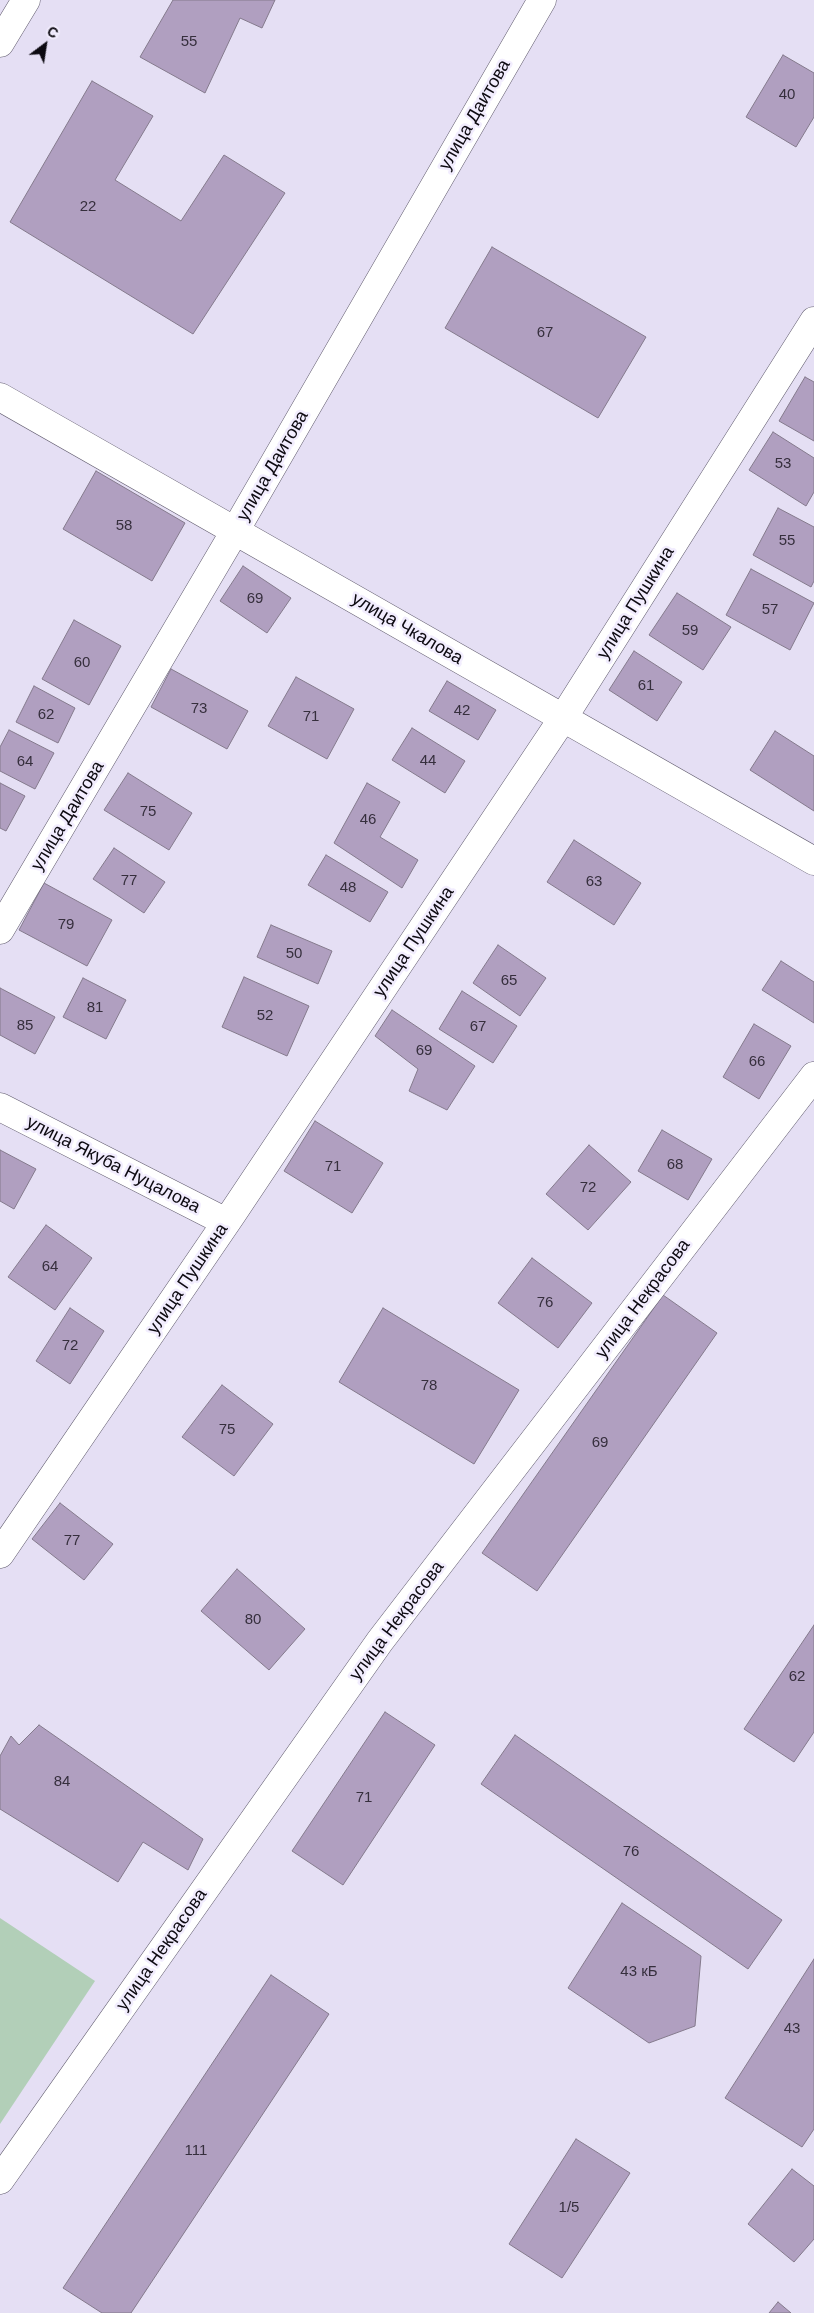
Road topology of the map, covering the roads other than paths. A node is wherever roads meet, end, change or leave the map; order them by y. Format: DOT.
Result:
graph roads {
  1 [pos="26,0"];
  2 [pos="542,0"];
  3 [pos="0,43"];
  4 [pos="814,321"];
  5 [pos="0,398"];
  6 [pos="235,531"];
  7 [pos="563,718"];
  8 [pos="814,861"];
  9 [pos="0,930"];
  10 [pos="814,1076"];
  11 [pos="0,1107"];
  12 [pos="226,1222"];
  13 [pos="0,1554"];
  14 [pos="0,2180"];
  1 -- 3 [label="street"];
  2 -- 6 [label="street, улица Даитова"];
  4 -- 7 [label="street, улица Пушкина"];
  5 -- 6 [label="street, улица Чкалова"];
  6 -- 7 [label="street, улица Чкалова"];
  6 -- 9 [label="street, улица Даитова"];
  7 -- 8 [label="street, улица Чкалова"];
  7 -- 12 [label="street, улица Пушкина"];
  10 -- 14 [label="street, улица Некрасова"];
  11 -- 12 [label="street, улица Якуба Нуцалова"];
  12 -- 13 [label="street, улица Пушкина"];
}
